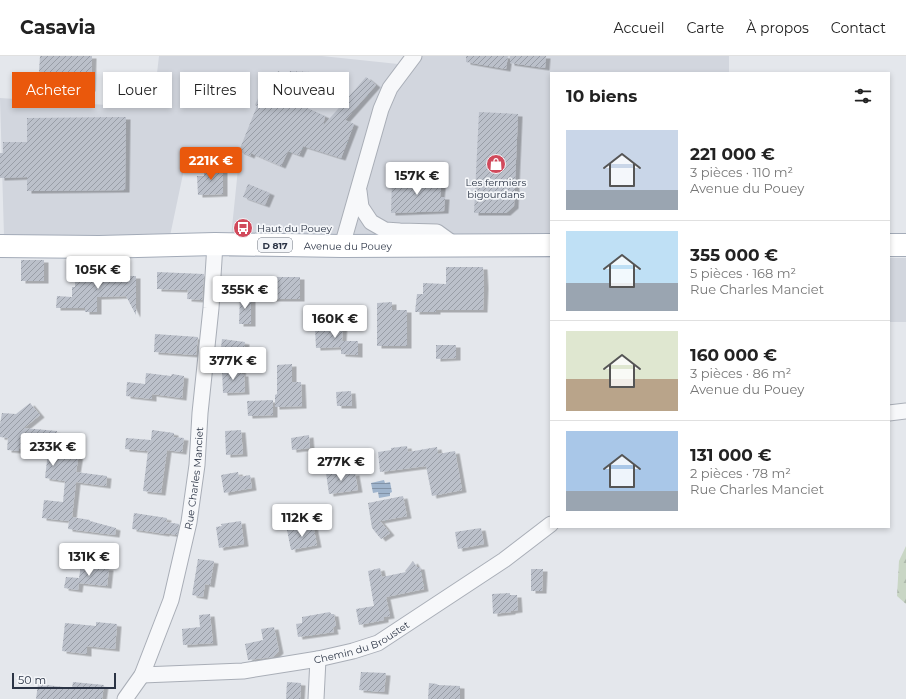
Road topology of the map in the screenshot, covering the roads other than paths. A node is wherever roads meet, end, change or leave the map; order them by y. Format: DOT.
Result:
graph roads {
  1 [pos="414,56"];
  2 [pos="359,188"];
  3 [pos="215,244"];
  4 [pos="550,244"];
  5 [pos="455,245"];
  6 [pos="890,245"];
  7 [pos="906,245"];
  8 [pos="0,246"];
  9 [pos="342,246"];
  10 [pos="906,411"];
  11 [pos="890,413"];
  12 [pos="550,525"];
  13 [pos="318,659"];
  14 [pos="142,676"];
  15 [pos="125,699"];
  16 [pos="316,699"];
  1 -- 2 [label="street"];
  2 -- 5 [label="street"];
  2 -- 9 [label="street"];
  3 -- 8 [label="main road, Avenue du Pouey / D 817"];
  3 -- 9 [label="main road, Avenue du Pouey / D 817"];
  3 -- 14 [label="street, Rue Charles Manciet"];
  4 -- 5 [label="main road, Avenue du Pouey / D 817"];
  5 -- 9 [label="main road, Avenue du Pouey / D 817"];
  6 -- 7 [label="main road"];
  10 -- 11 [label="street"];
  12 -- 13 [label="street, Chemin du Broustet"];
  13 -- 14 [label="street, Chemin du Broustet"];
  13 -- 16 [label="street"];
  14 -- 15 [label="street, Rue Charles Manciet"];
}
